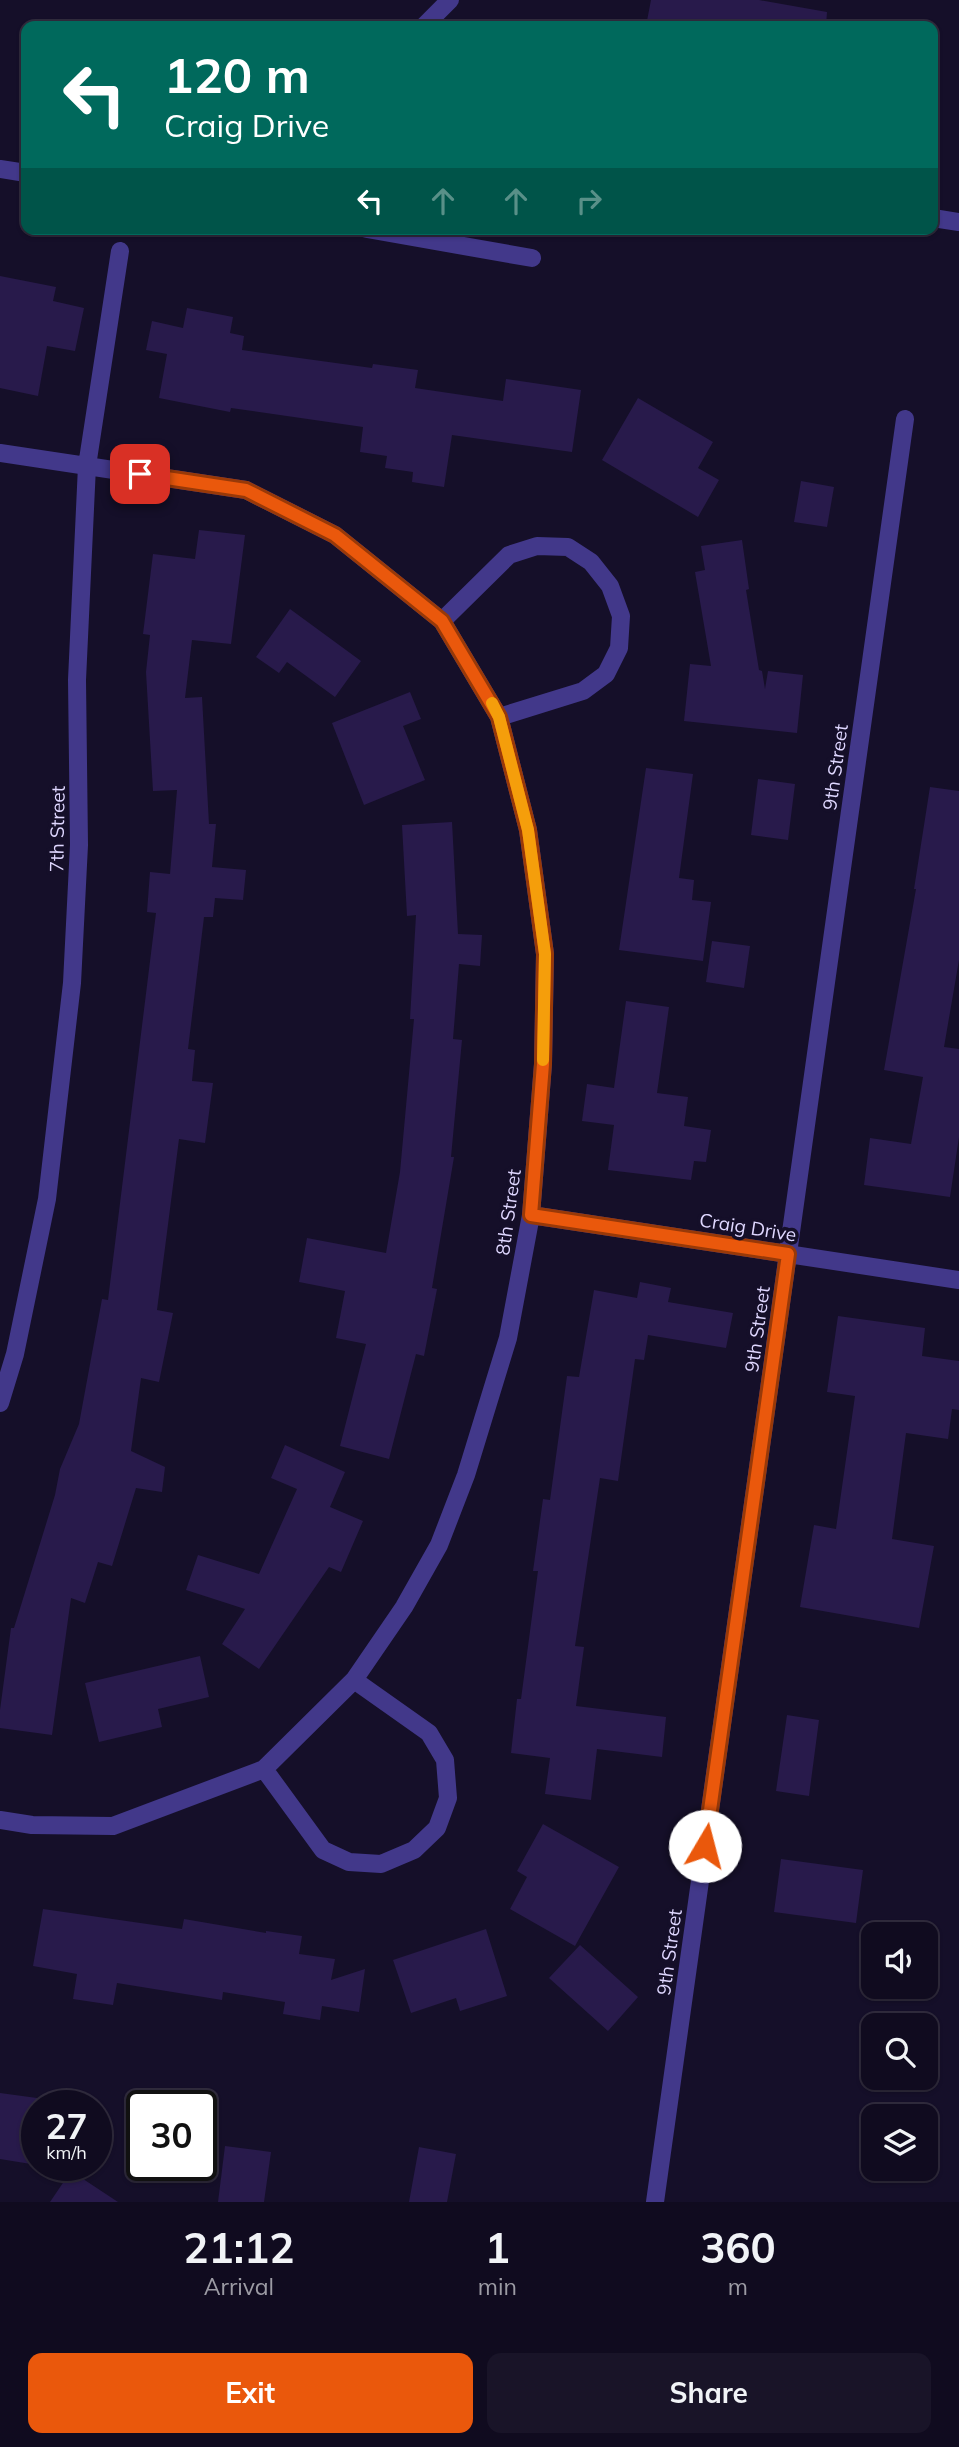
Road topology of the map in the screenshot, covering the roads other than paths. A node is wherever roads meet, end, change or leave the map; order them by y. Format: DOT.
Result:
graph roads {
  1 [pos="450,0"];
  2 [pos="429,21"];
  3 [pos="0,169"];
  4 [pos="21,172"];
  5 [pos="938,219"];
  6 [pos="959,222"];
  7 [pos="401,235"];
  8 [pos="120,251"];
  9 [pos="532,258"];
  10 [pos="905,419"];
  11 [pos="0,453"];
  12 [pos="87,466"];
  13 [pos="442,621"];
  14 [pos="499,717"];
  15 [pos="531,1215"];
  16 [pos="788,1254"];
  17 [pos="959,1280"];
  18 [pos="0,1403"];
  19 [pos="354,1680"];
  20 [pos="264,1769"];
  21 [pos="0,1820"];
  22 [pos="655,2202"];
  1 -- 2 [label="street"];
  3 -- 4 [label="street"];
  5 -- 6 [label="street"];
  7 -- 9 [label="street"];
  8 -- 12 [label="street, 7th Street"];
  10 -- 16 [label="street, 9th Street"];
  11 -- 12 [label="street"];
  12 -- 13 [label="street"];
  12 -- 18 [label="street, 7th Street"];
  13 -- 14 [label="street, 8th Street"];
  13 -- 14 [label="street"];
  14 -- 15 [label="street, 8th Street"];
  15 -- 16 [label="street, Craig Drive"];
  15 -- 19 [label="street, 8th Street"];
  16 -- 17 [label="street, Craig Drive"];
  16 -- 22 [label="street, 9th Street"];
  19 -- 20 [label="street, 8th Street"];
  19 -- 20 [label="street"];
  20 -- 21 [label="street"];
}
